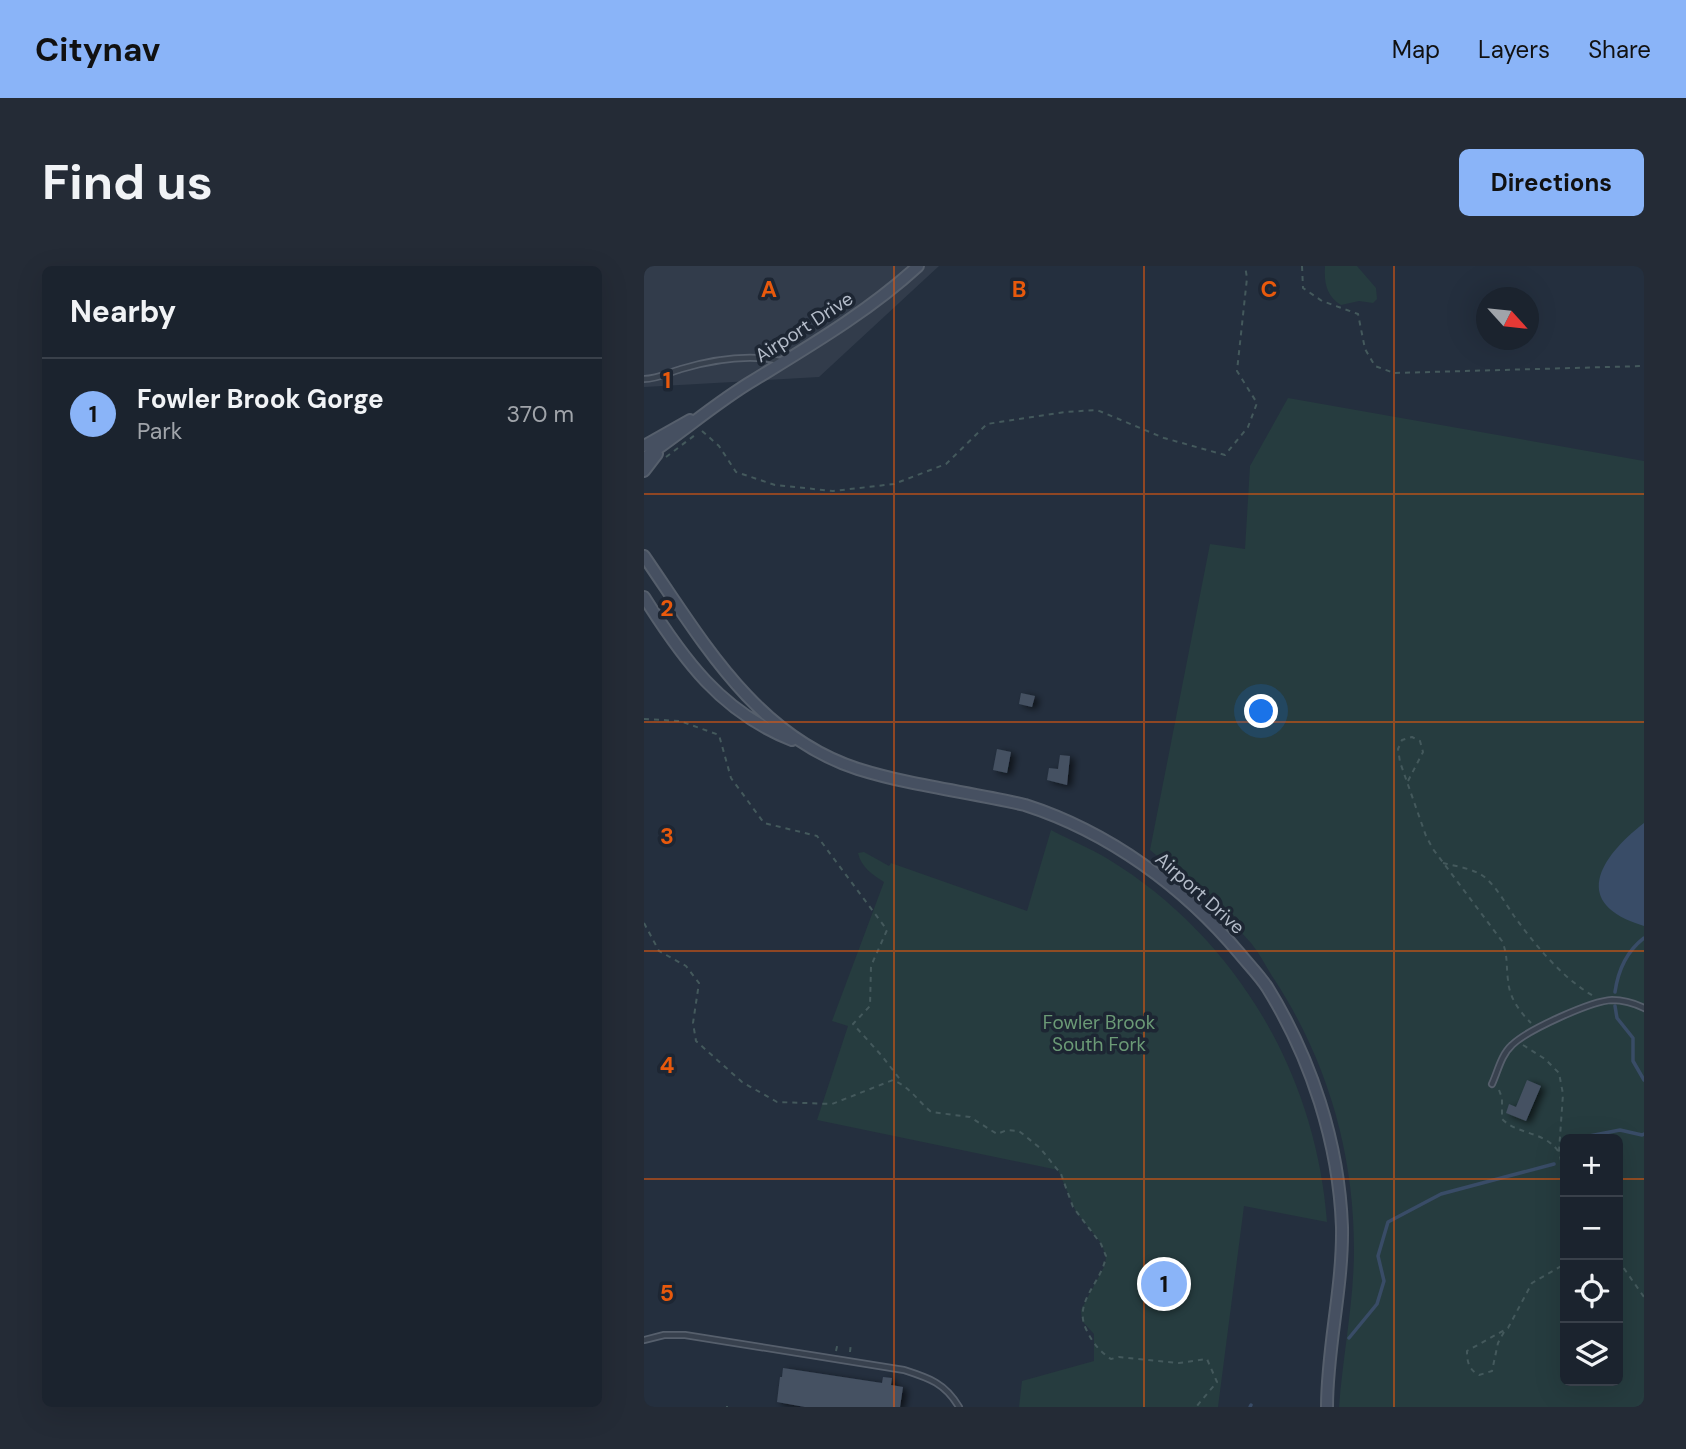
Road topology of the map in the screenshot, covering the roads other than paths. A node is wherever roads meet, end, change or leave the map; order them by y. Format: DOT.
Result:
graph roads {
  1 [pos="918,266"];
  2 [pos="786,362"];
  3 [pos="644,379"];
  4 [pos="705,413"];
  5 [pos="677,436"];
  6 [pos="645,446"];
  7 [pos="644,458"];
  8 [pos="644,471"];
  9 [pos="644,550"];
  10 [pos="644,556"];
  11 [pos="657,575"];
  12 [pos="644,597"];
  13 [pos="806,745"];
  14 [pos="1644,1008"];
  15 [pos="1492,1084"];
  16 [pos="644,1340"];
  17 [pos="959,1407"];
  18 [pos="1327,1407"];
  1 -- 2 [label="main road, Airport Drive"];
  2 -- 3 [label="lane"];
  2 -- 4 [label="main road, Airport Drive"];
  4 -- 5 [label="main road, Airport Drive"];
  4 -- 6 [label="main road, Airport Drive"];
  5 -- 7 [label="main road, Airport Drive"];
  5 -- 8 [label="main road, Airport Drive"];
  9 -- 11 [label="main road, Airport Drive"];
  10 -- 11 [label="main road, Airport Drive"];
  11 -- 13 [label="main road, Airport Drive"];
  12 -- 13 [label="main road, Airport Drive"];
  13 -- 18 [label="main road, Airport Drive"];
  14 -- 15 [label="lane"];
  16 -- 17 [label="lane"];
}
